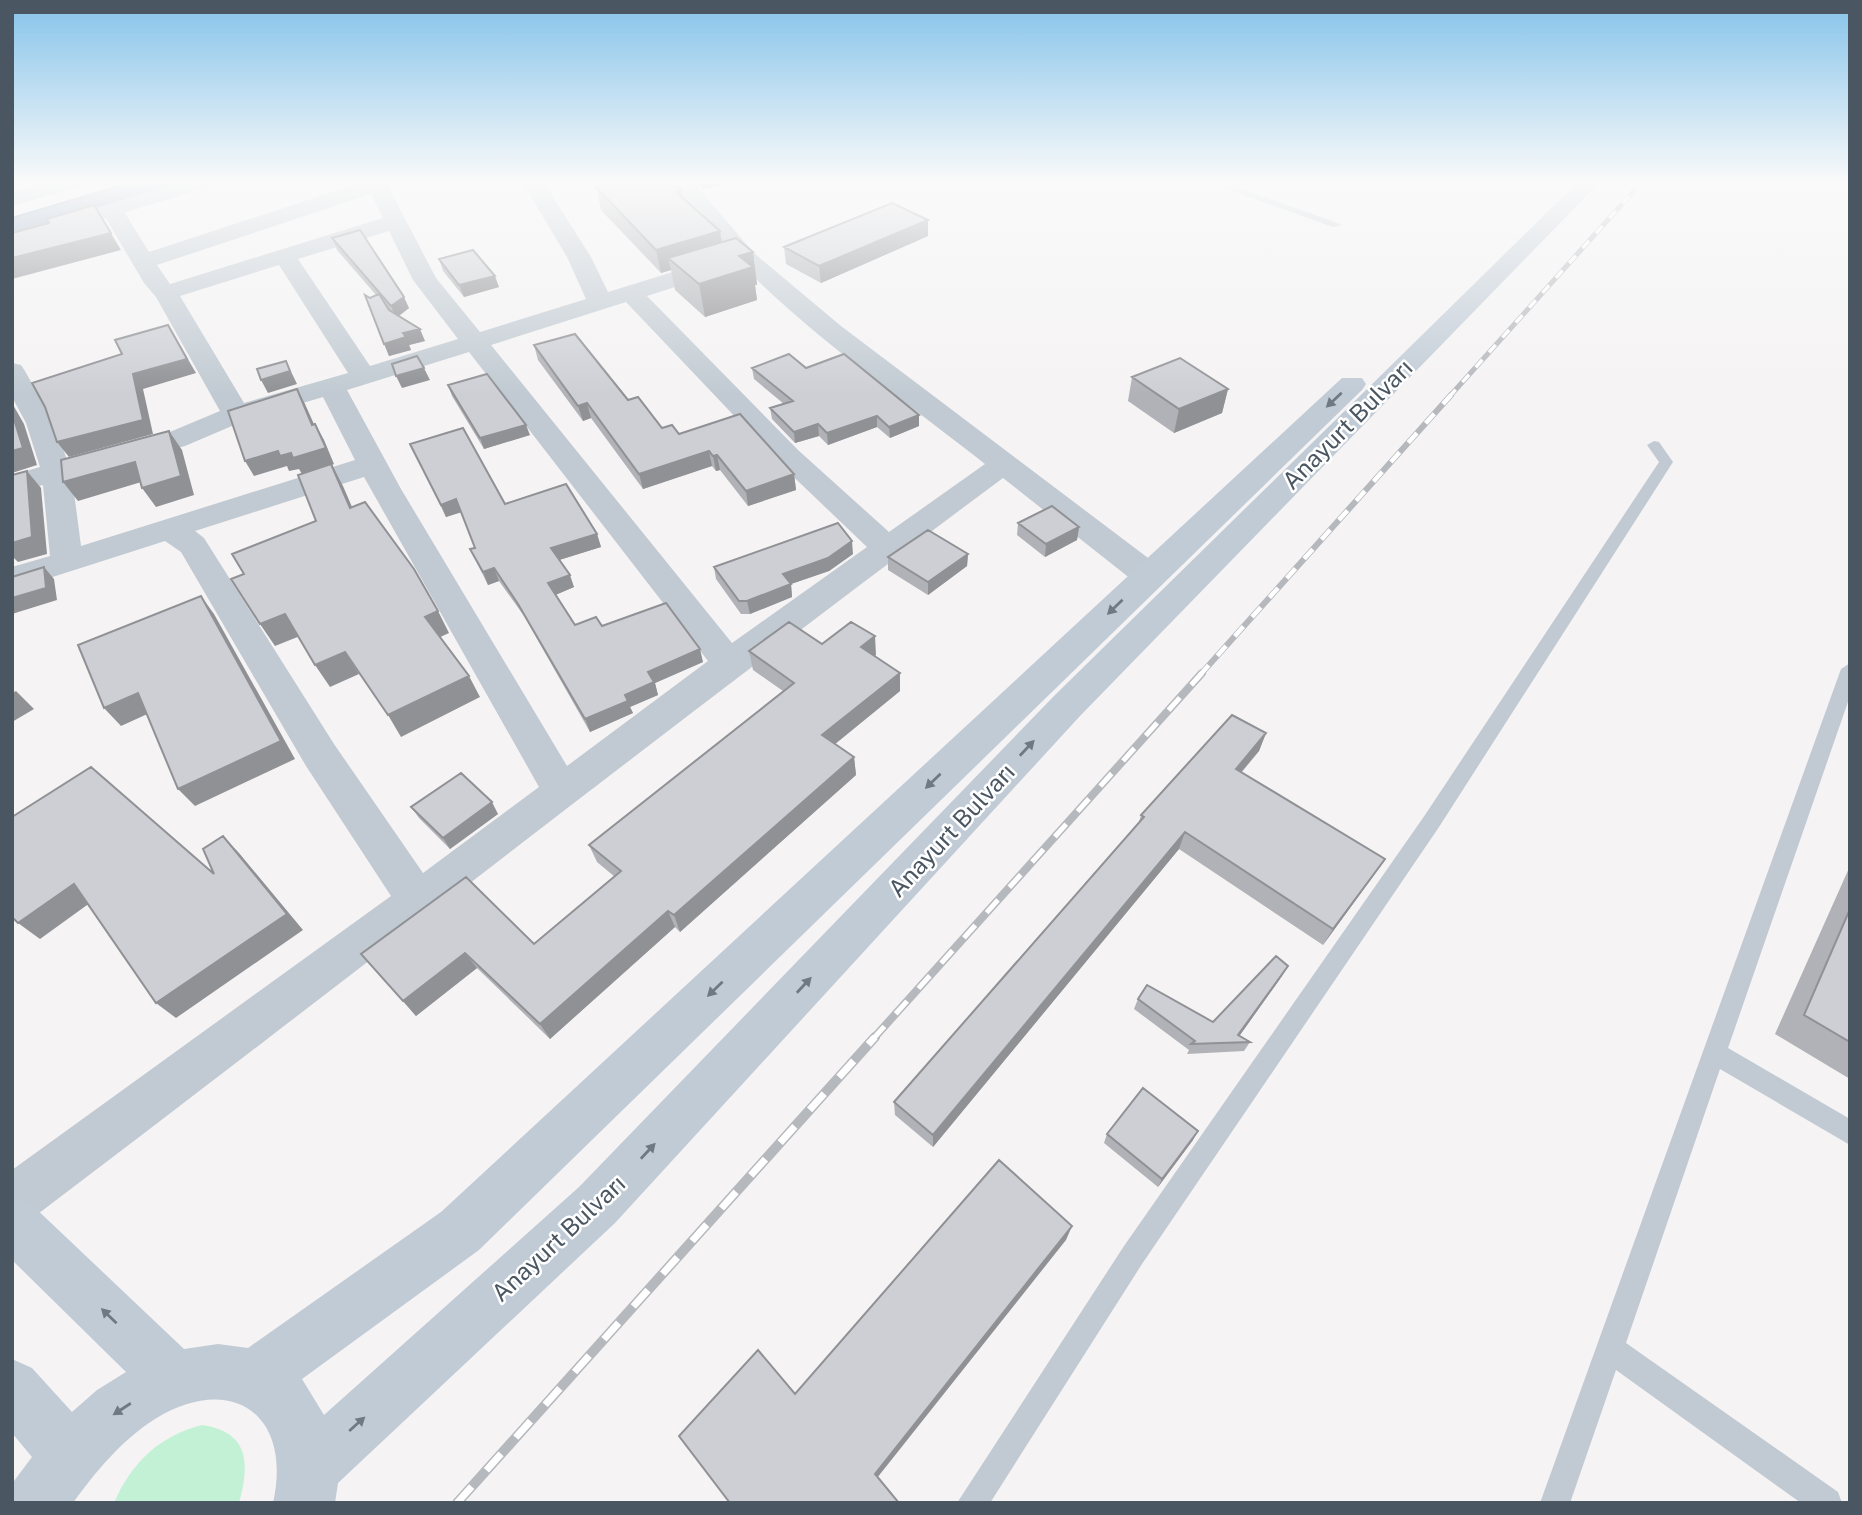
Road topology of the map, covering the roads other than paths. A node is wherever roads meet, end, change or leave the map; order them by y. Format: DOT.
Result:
graph roads {
  1 [pos="139,254"];
  2 [pos="166,254"];
  3 [pos="288,254"];
  4 [pos="411,254"];
  5 [pos="577,254"];
  6 [pos="742,254"];
  7 [pos="1487,254"];
  8 [pos="1519,254"];
  9 [pos="284,255"];
  10 [pos="746,258"];
  11 [pos="144,261"];
  12 [pos="630,292"];
  13 [pos="166,293"];
  14 [pos="600,302"];
  15 [pos="473,343"];
  16 [pos="12,371"];
  17 [pos="364,377"];
  18 [pos="331,386"];
  19 [pos="236,414"];
  20 [pos="1654,445"];
  21 [pos="370,465"];
  22 [pos="1002,465"];
  23 [pos="56,471"];
  24 [pos="12,484"];
  25 [pos="169,529"];
  26 [pos="889,550"];
  27 [pos="67,562"];
  28 [pos="1148,575"];
  29 [pos="12,579"];
  30 [pos="729,663"];
  31 [pos="1850,669"];
  32 [pos="561,791"];
  33 [pos="418,901"];
  34 [pos="1713,1052"];
  35 [pos="1850,1133"];
  36 [pos="12,1202"];
  37 [pos="12,1223"];
  38 [pos="1609,1348"];
  39 [pos="254,1379"];
  40 [pos="176,1381"];
  41 [pos="12,1388"];
  42 [pos="69,1455"];
  43 [pos="306,1486"];
  44 [pos="36,1503"];
  45 [pos="972,1503"];
  46 [pos="1555,1503"];
  47 [pos="1827,1503"];
  1 -- 11 [label="street"];
  2 -- 11 [label="street"];
  3 -- 9 [label="street"];
  4 -- 15 [label="street"];
  5 -- 14 [label="street"];
  6 -- 10 [label="street"];
  7 -- 28 [label="main road, Anayurt Bulvarı, one-way"];
  43 -- 8 [label="main road, Anayurt Bulvarı, one-way"];
  9 -- 13 [label="street"];
  9 -- 17 [label="street"];
  10 -- 12 [label="street"];
  10 -- 22 [label="street"];
  11 -- 13 [label="street"];
  12 -- 14 [label="street"];
  12 -- 26 [label="street"];
  13 -- 19 [label="street"];
  14 -- 15 [label="street"];
  15 -- 17 [label="street"];
  15 -- 30 [label="street"];
  16 -- 23 [label="street"];
  17 -- 18 [label="street"];
  18 -- 19 [label="street"];
  18 -- 21 [label="street"];
  19 -- 23 [label="street"];
  20 -- 45 [label="lane"];
  21 -- 25 [label="street"];
  21 -- 32 [label="street"];
  22 -- 26 [label="street"];
  22 -- 28 [label="street"];
  23 -- 24 [label="street"];
  23 -- 27 [label="street"];
  25 -- 27 [label="street"];
  25 -- 33 [label="street"];
  26 -- 30 [label="street"];
  27 -- 29 [label="street"];
  28 -- 39 [label="main road, Anayurt Bulvarı, one-way"];
  30 -- 32 [label="street"];
  31 -- 34 [label="lane"];
  32 -- 33 [label="street"];
  33 -- 36 [label="street"];
  34 -- 35 [label="lane"];
  34 -- 38 [label="lane"];
  40 -- 37 [label="main road, one-way"];
  38 -- 46 [label="lane"];
  38 -- 47 [label="lane"];
  39 -- 40 [label="main road"];
  39 -- 43 [label="main road"];
  40 -- 42 [label="main road, one-way"];
  41 -- 42 [label="main road"];
  42 -- 44 [label="main road"];
}
